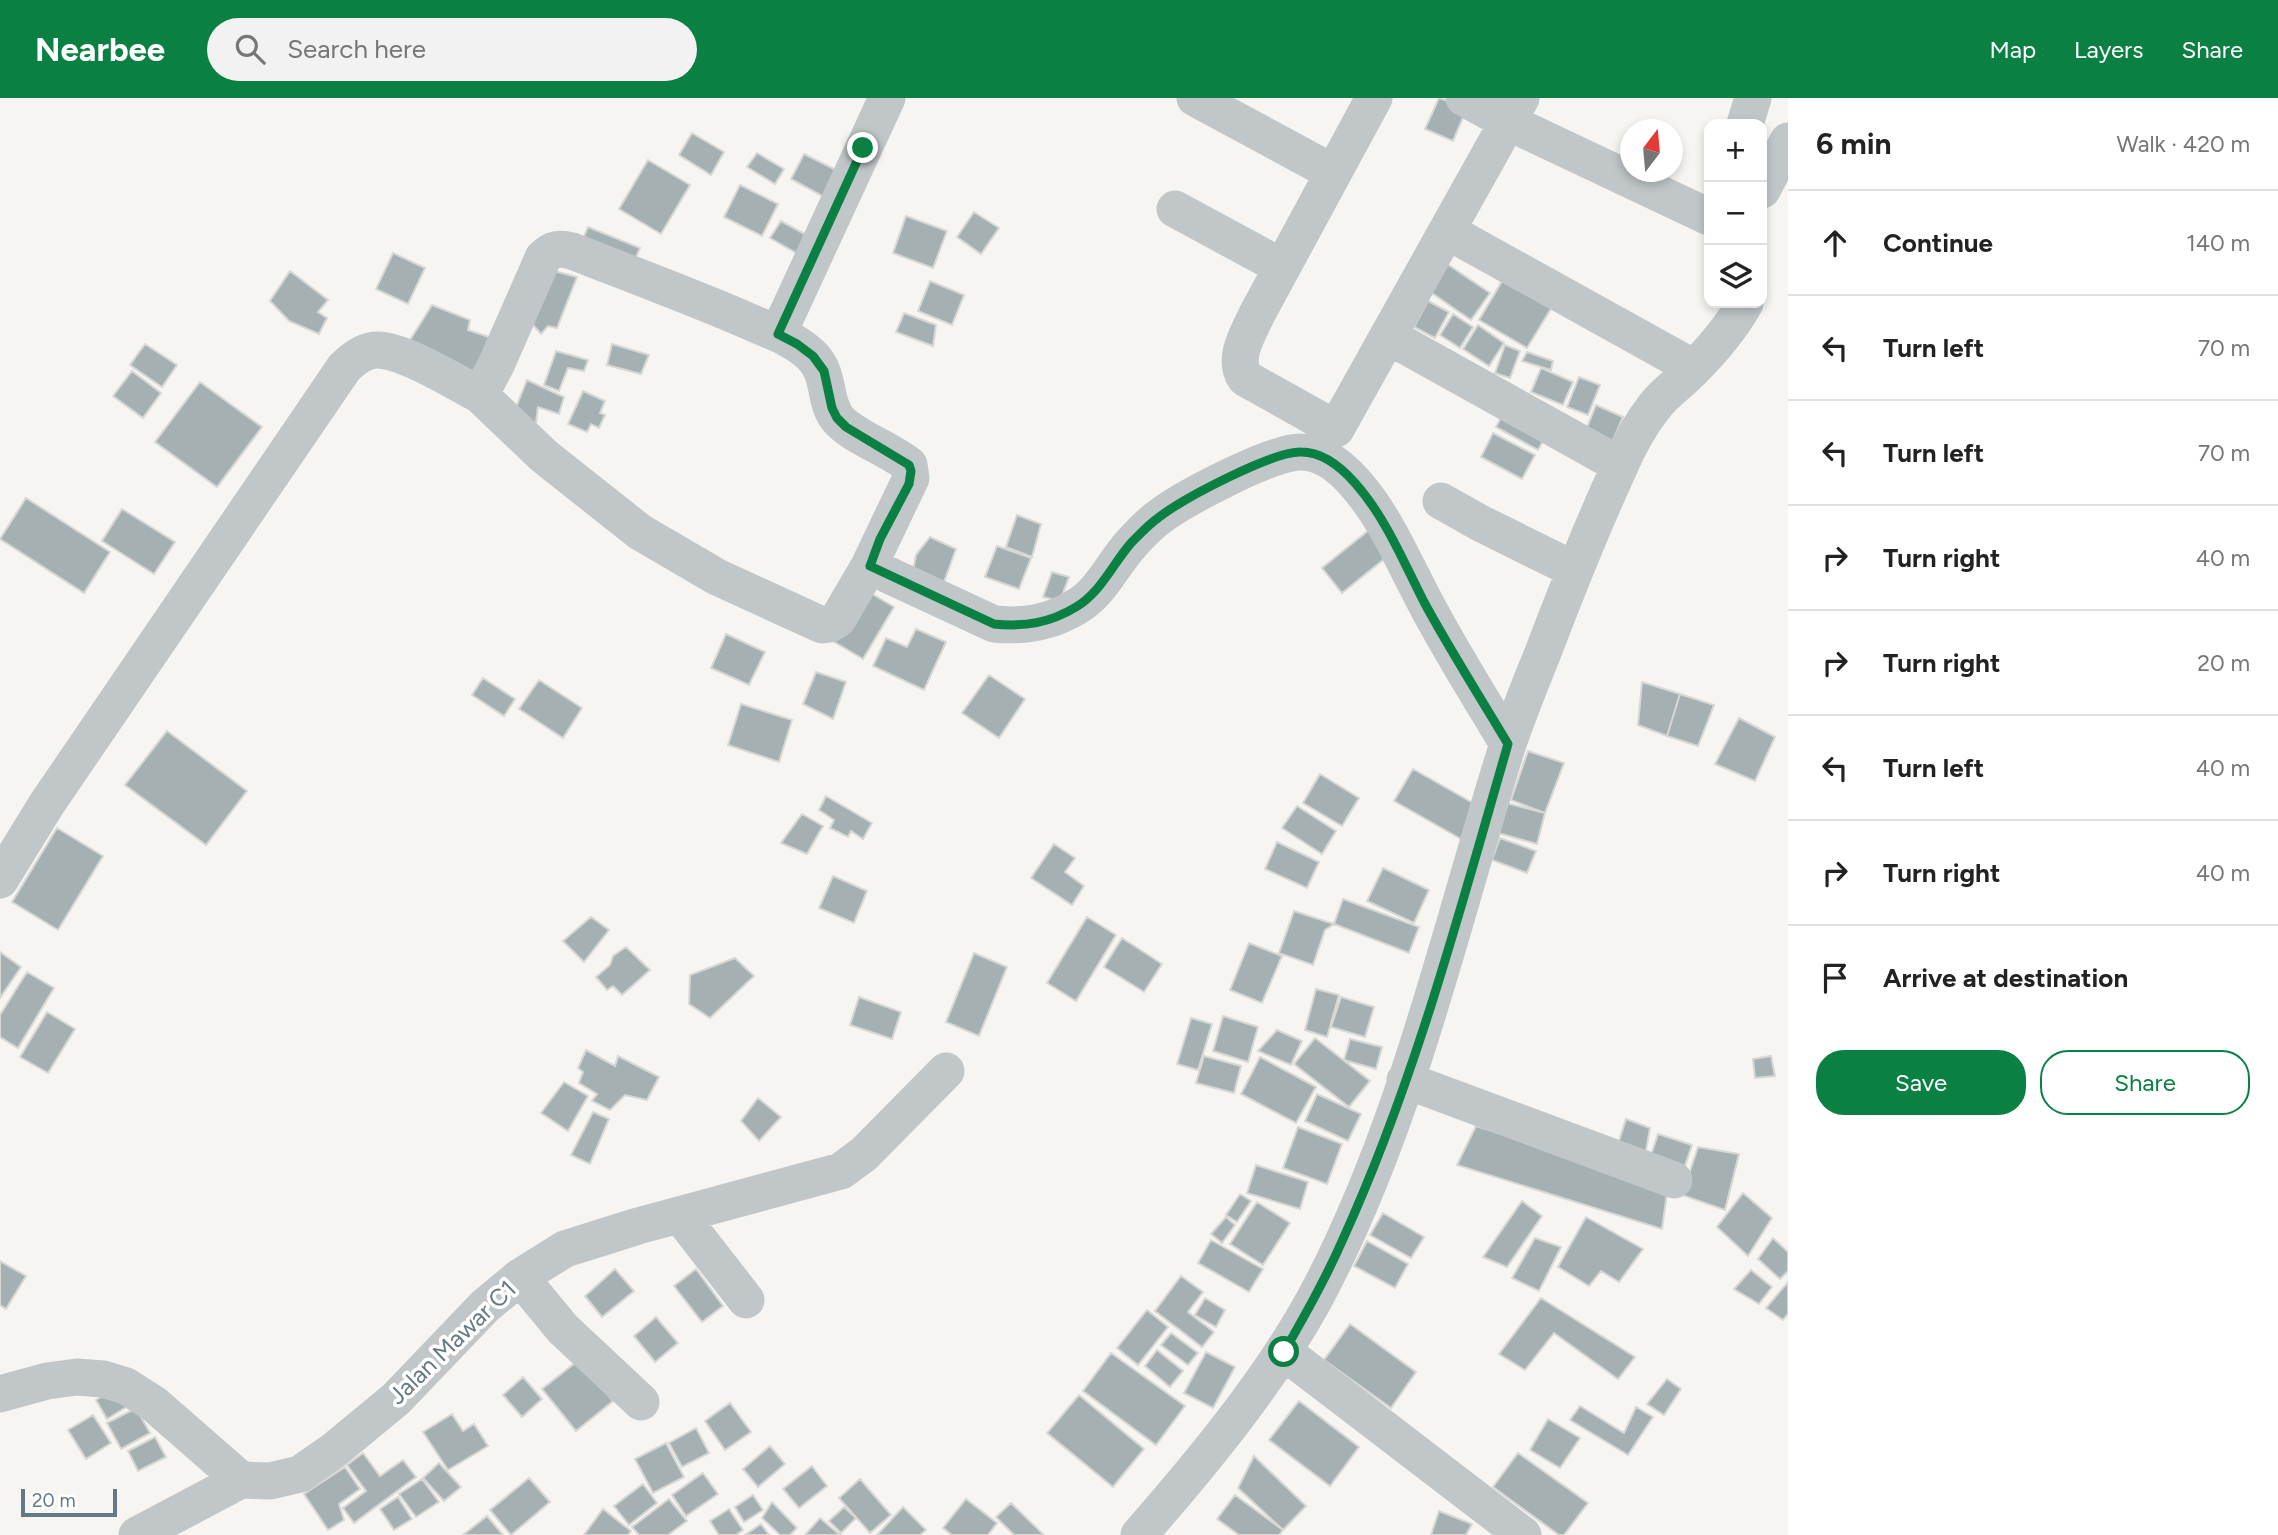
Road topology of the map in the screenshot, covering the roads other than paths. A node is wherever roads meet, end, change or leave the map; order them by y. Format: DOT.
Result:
graph roads {
  1 [pos="887,98"];
  2 [pos="1195,98"];
  3 [pos="1374,98"];
  4 [pos="1464,98"];
  5 [pos="1753,98"];
  6 [pos="1515,110"];
  7 [pos="1747,119"];
  8 [pos="1788,141"];
  9 [pos="1332,172"];
  10 [pos="1766,182"];
  11 [pos="1175,209"];
  12 [pos="1704,215"];
  13 [pos="1447,231"];
  14 [pos="1282,267"];
  15 [pos="1742,308"];
  16 [pos="778,334"];
  17 [pos="1388,336"];
  18 [pos="1694,368"];
  19 [pos="480,395"];
  20 [pos="1620,465"];
  21 [pos="1441,501"];
  22 [pos="870,566"];
  23 [pos="1575,570"];
  24 [pos="1508,744"];
  25 [pos="0,880"];
  26 [pos="946,1071"];
  27 [pos="1405,1080"];
  28 [pos="1674,1181"];
  29 [pos="680,1215"];
  30 [pos="520,1277"];
  31 [pos="746,1300"];
  32 [pos="1284,1352"];
  33 [pos="0,1394"];
  34 [pos="641,1402"];
  35 [pos="241,1480"];
  36 [pos="137,1535"];
  37 [pos="1139,1535"];
  38 [pos="1523,1535"];
  1 -- 16 [label="street"];
  2 -- 9 [label="street"];
  3 -- 9 [label="street"];
  4 -- 6 [label="street"];
  5 -- 7 [label="street"];
  6 -- 12 [label="street"];
  6 -- 13 [label="street"];
  8 -- 10 [label="street"];
  9 -- 14 [label="street"];
  11 -- 14 [label="street"];
  13 -- 17 [label="street"];
  13 -- 18 [label="street"];
  14 -- 17 [label="street"];
  15 -- 18 [label="street"];
  16 -- 19 [label="street"];
  16 -- 22 [label="street"];
  17 -- 20 [label="street"];
  18 -- 20 [label="street"];
  19 -- 22 [label="street"];
  19 -- 25 [label="street"];
  20 -- 23 [label="street"];
  21 -- 23 [label="street"];
  22 -- 24 [label="street"];
  23 -- 24 [label="street"];
  24 -- 27 [label="street"];
  26 -- 29 [label="street, Jalan Mawar C1"];
  27 -- 28 [label="street"];
  27 -- 32 [label="street"];
  29 -- 30 [label="street, Jalan Mawar C1"];
  29 -- 31 [label="street"];
  30 -- 34 [label="street"];
  30 -- 35 [label="street, Jalan Mawar C1"];
  32 -- 37 [label="street"];
  32 -- 38 [label="street"];
  33 -- 35 [label="street"];
  35 -- 36 [label="street"];
}
